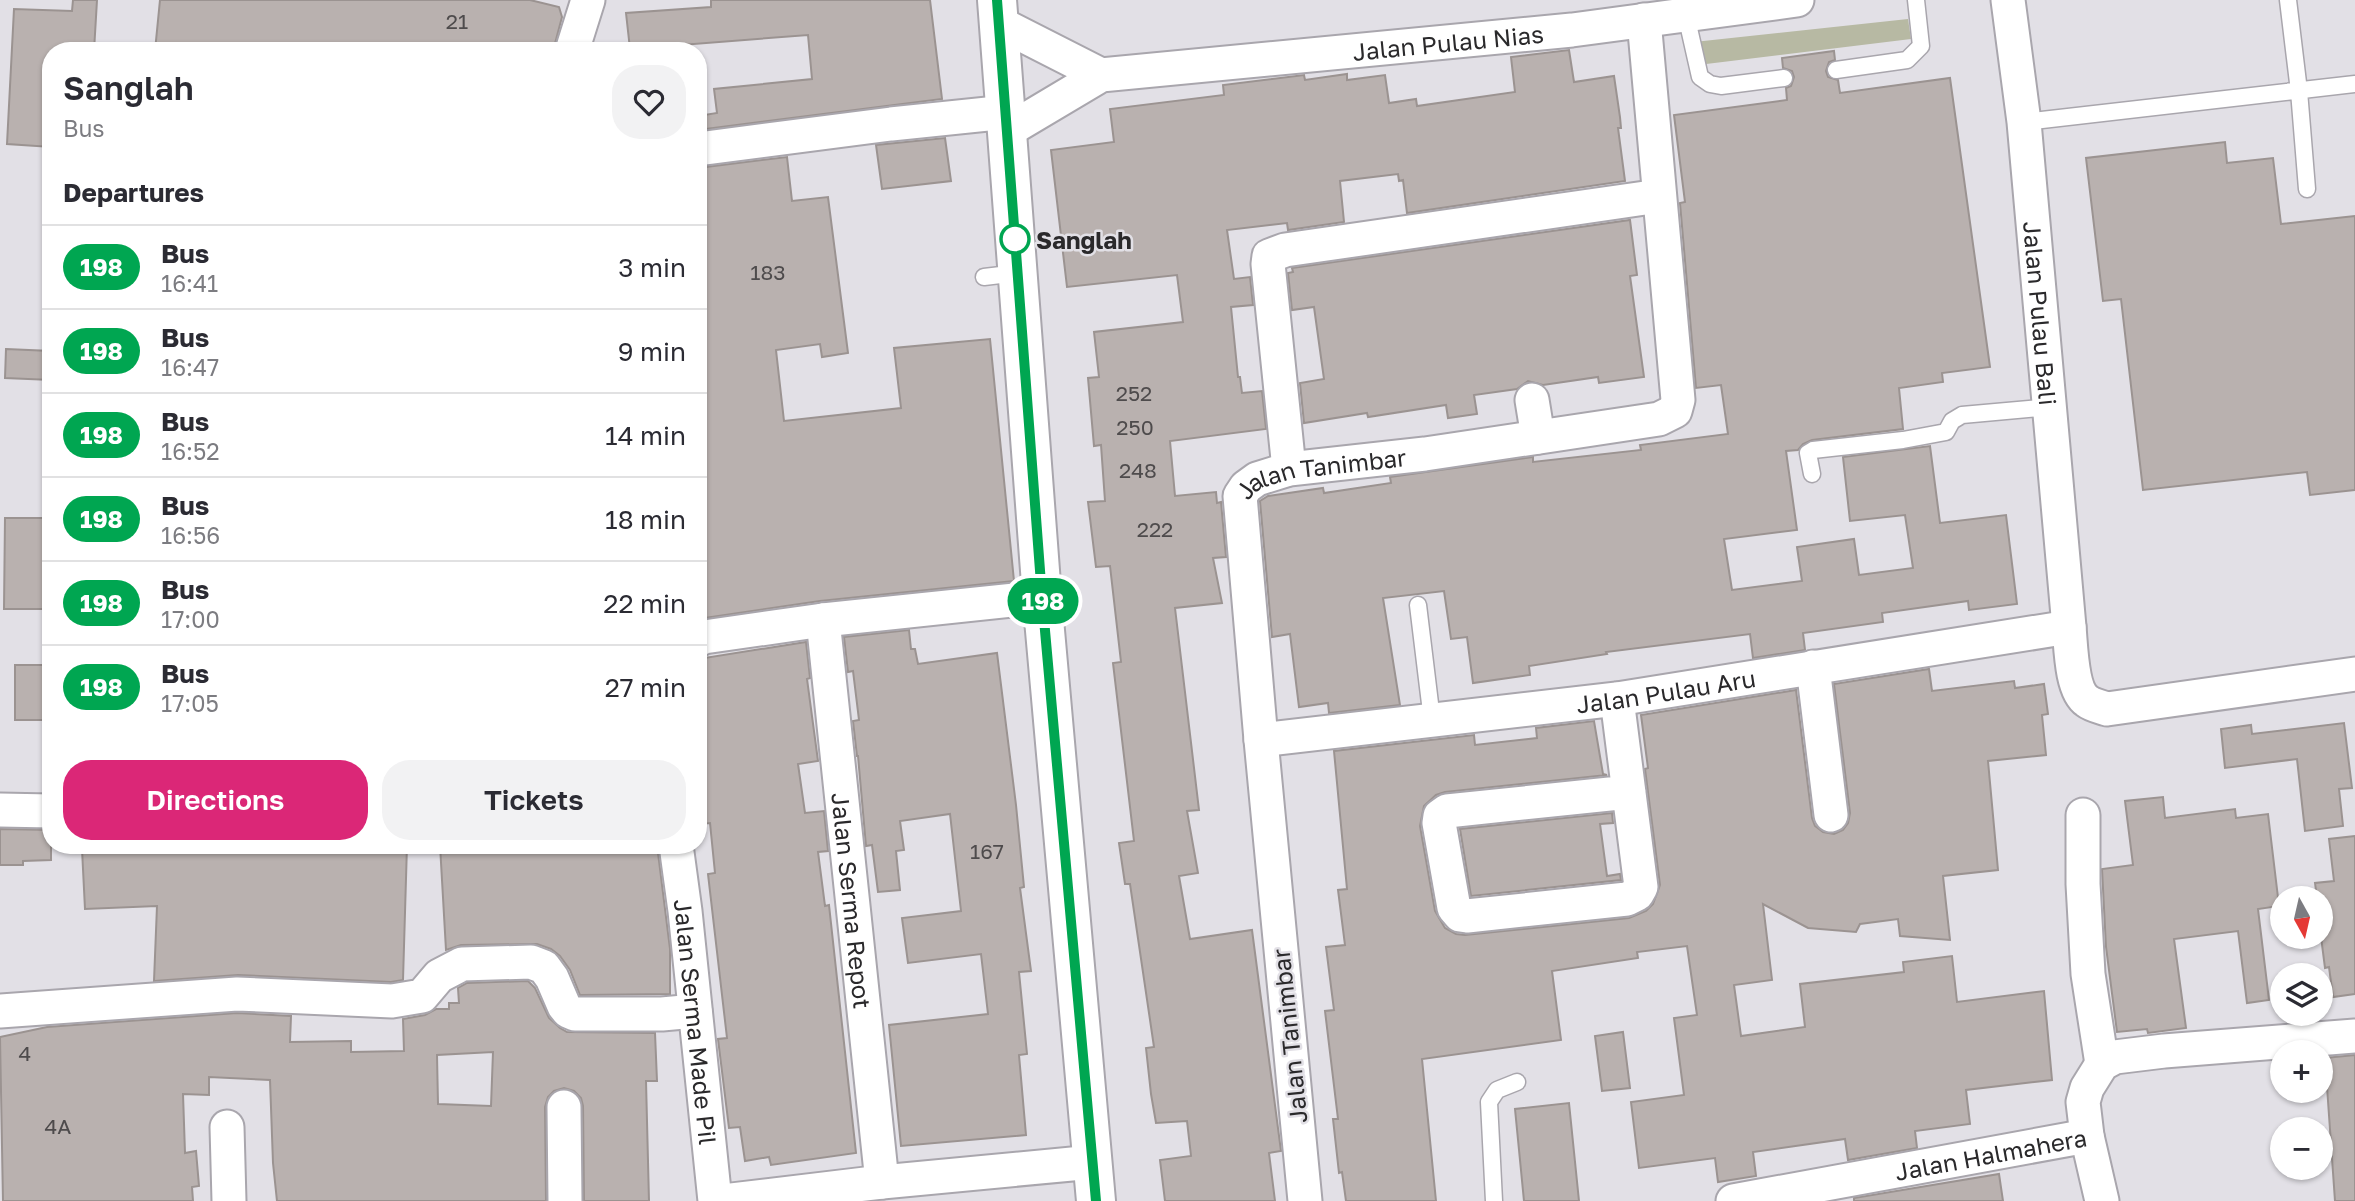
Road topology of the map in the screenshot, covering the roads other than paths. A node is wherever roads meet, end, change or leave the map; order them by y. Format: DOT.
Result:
graph roads {
  1 [pos="588,0"];
  2 [pos="1797,0"];
  3 [pos="1916,0"];
  4 [pos="2008,0"];
  5 [pos="2288,0"];
  6 [pos="998,12"];
  7 [pos="1686,15"];
  8 [pos="1644,20"];
  9 [pos="575,42"];
  10 [pos="1836,70"];
  11 [pos="1101,75"];
  12 [pos="1784,78"];
  13 [pos="2355,85"];
  14 [pos="2299,91"];
  15 [pos="1007,121"];
  16 [pos="2024,122"];
  17 [pos="707,148"];
  18 [pos="2307,189"];
  19 [pos="1659,196"];
  20 [pos="1532,400"];
  21 [pos="2050,407"];
  22 [pos="1538,437"];
  23 [pos="1289,469"];
  24 [pos="1812,474"];
  25 [pos="1042,597"];
  26 [pos="1418,605"];
  27 [pos="823,620"];
  28 [pos="2069,627"];
  29 [pos="707,637"];
  30 [pos="1813,667"];
  31 [pos="2355,674"];
  32 [pos="1617,699"];
  33 [pos="1432,720"];
  34 [pos="1261,740"];
  35 [pos="1629,792"];
  36 [pos="0,810"];
  37 [pos="42,811"];
  38 [pos="1831,815"];
  39 [pos="2083,815"];
  40 [pos="677,854"];
  41 [pos="0,1011"];
  42 [pos="695,1011"];
  43 [pos="2355,1036"];
  44 [pos="2102,1064"];
  45 [pos="1517,1082"];
  46 [pos="564,1107"];
  47 [pos="227,1126"];
  48 [pos="2087,1136"];
  49 [pos="1093,1162"];
  50 [pos="882,1181"];
  51 [pos="229,1201"];
  52 [pos="565,1201"];
  53 [pos="715,1201"];
  54 [pos="723,1201"];
  55 [pos="1096,1201"];
  56 [pos="1306,1201"];
  57 [pos="1494,1201"];
  58 [pos="1732,1201"];
  59 [pos="2102,1201"];
  1 -- 9 [label="street"];
  2 -- 7 [label="street, Jalan Pulau Nias"];
  3 -- 10 [label="lane"];
  4 -- 16 [label="street, Jalan Pulau Bali"];
  5 -- 14 [label="lane"];
  6 -- 11 [label="street"];
  6 -- 15 [label="main road"];
  7 -- 8 [label="street, Jalan Pulau Nias"];
  7 -- 12 [label="lane"];
  8 -- 11 [label="street, Jalan Pulau Nias"];
  8 -- 19 [label="street, Jalan Tanimbar"];
  11 -- 15 [label="street, Jalan Pulau Nias"];
  13 -- 14 [label="lane"];
  14 -- 16 [label="lane"];
  14 -- 18 [label="lane"];
  15 -- 17 [label="street"];
  15 -- 25 [label="main road"];
  16 -- 21 [label="street, Jalan Pulau Bali"];
  19 -- 22 [label="street, Jalan Tanimbar"];
  19 -- 23 [label="street"];
  20 -- 22 [label="street"];
  21 -- 24 [label="lane"];
  21 -- 28 [label="street, Jalan Pulau Bali"];
  22 -- 23 [label="street, Jalan Tanimbar"];
  23 -- 34 [label="street, Jalan Tanimbar"];
  25 -- 27 [label="street"];
  25 -- 49 [label="main road"];
  26 -- 33 [label="lane"];
  27 -- 29 [label="street"];
  27 -- 50 [label="street, Jalan Serma Repot"];
  28 -- 30 [label="street, Jalan Pulau Aru"];
  28 -- 31 [label="street, Jalan Pulau Bali"];
  30 -- 32 [label="street, Jalan Pulau Aru"];
  30 -- 38 [label="street"];
  32 -- 33 [label="street, Jalan Pulau Aru"];
  32 -- 35 [label="street"];
  33 -- 34 [label="street, Jalan Pulau Aru"];
  34 -- 56 [label="street, Jalan Tanimbar"];
  35 -- 35 [label="street"];
  36 -- 37 [label="street"];
  39 -- 44 [label="street"];
  40 -- 42 [label="street, Jalan Serma Made Pil"];
  41 -- 42 [label="street"];
  42 -- 53 [label="street, Jalan Serma Made Pil"];
  43 -- 44 [label="street"];
  44 -- 48 [label="street, Jalan Halmahera"];
  45 -- 57 [label="lane"];
  46 -- 52 [label="street"];
  47 -- 51 [label="street"];
  48 -- 58 [label="street, Jalan Halmahera"];
  48 -- 59 [label="street"];
  49 -- 50 [label="street"];
  49 -- 55 [label="main road"];
  50 -- 54 [label="street"];
}
